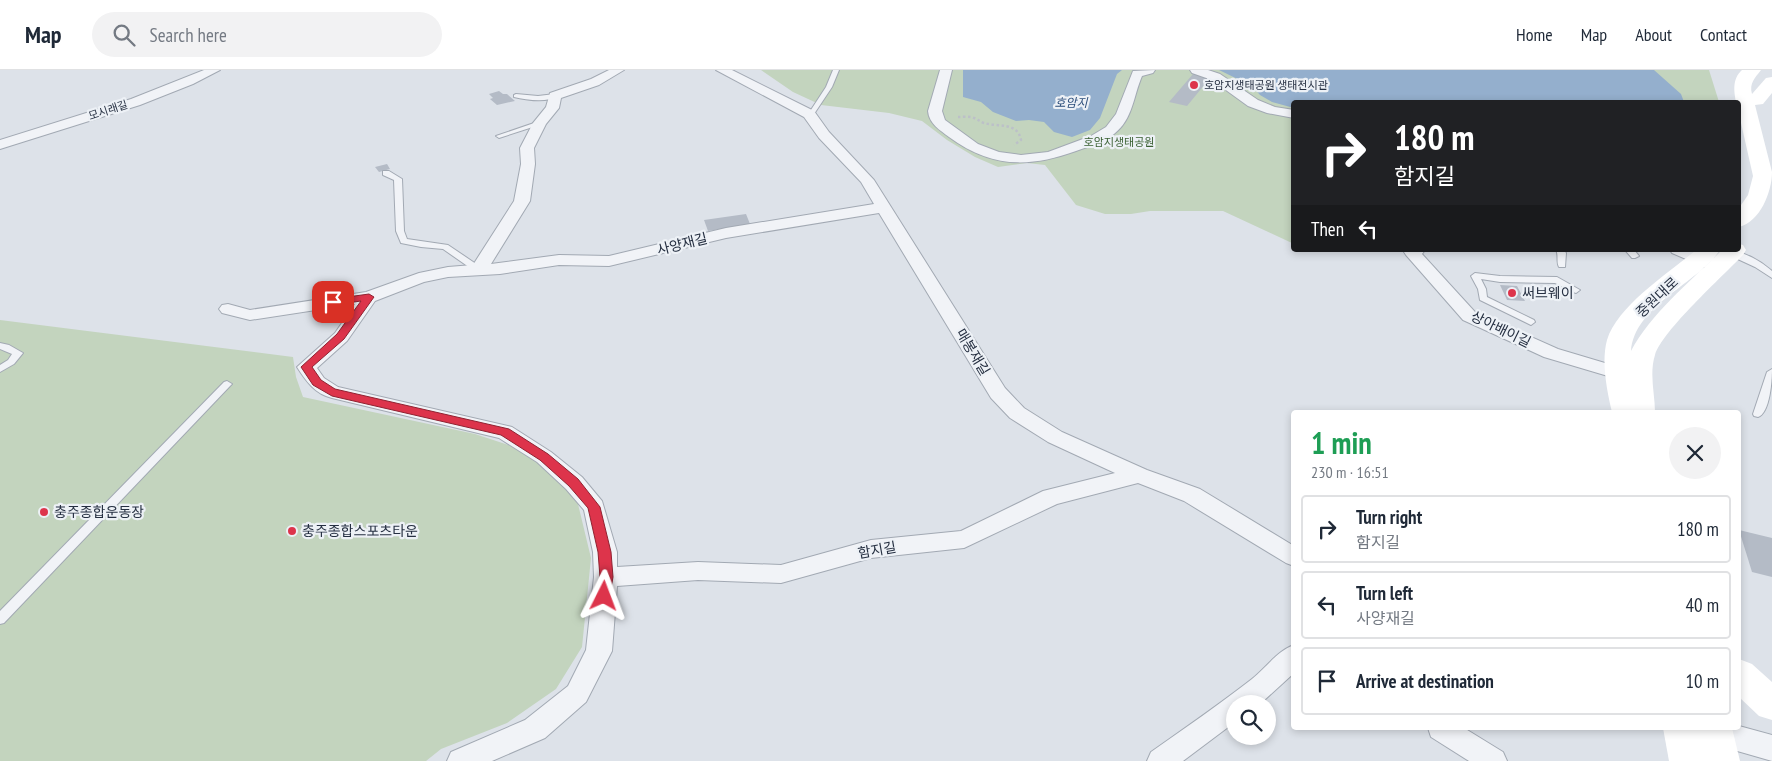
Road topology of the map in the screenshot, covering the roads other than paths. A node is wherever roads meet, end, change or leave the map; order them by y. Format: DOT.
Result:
graph roads {
  1 [pos="214,70"];
  2 [pos="618,70"];
  3 [pos="722,70"];
  4 [pos="836,70"];
  5 [pos="946,70"];
  6 [pos="1149,70"];
  7 [pos="1196,70"];
  8 [pos="1752,70"];
  9 [pos="1772,72"];
  10 [pos="1772,82"];
  11 [pos="1745,86"];
  12 [pos="516,96"];
  13 [pos="555,96"];
  14 [pos="1291,113"];
  15 [pos="810,116"];
  16 [pos="540,123"];
  17 [pos="498,136"];
  18 [pos="1772,140"];
  19 [pos="0,145"];
  20 [pos="386,173"];
  21 [pos="885,207"];
  22 [pos="1772,207"];
  23 [pos="1741,219"];
  24 [pos="1741,233"];
  25 [pos="1412,252"];
  26 [pos="1561,252"];
  27 [pos="1716,254"];
  28 [pos="1562,265"];
  29 [pos="479,270"];
  30 [pos="1772,276"];
  31 [pos="1576,290"];
  32 [pos="369,297"];
  33 [pos="228,309"];
  34 [pos="1531,322"];
  35 [pos="0,346"];
  36 [pos="0,369"];
  37 [pos="1772,372"];
  38 [pos="1618,373"];
  39 [pos="227,384"];
  40 [pos="1625,410"];
  41 [pos="1642,410"];
  42 [pos="1758,414"];
  43 [pos="1139,475"];
  44 [pos="1291,555"];
  45 [pos="606,577"];
  46 [pos="0,619"];
  47 [pos="1291,659"];
  48 [pos="1741,677"];
  49 [pos="1251,695"];
  50 [pos="1772,704"];
  51 [pos="1226,714"];
  52 [pos="1444,730"];
  53 [pos="1706,735"];
  54 [pos="1772,748"];
  55 [pos="461,761"];
  56 [pos="1161,761"];
  57 [pos="1493,761"];
  58 [pos="1688,761"];
  1 -- 19 [label="street, 모시래길"];
  2 -- 13 [label="street"];
  3 -- 15 [label="street, 매봉재길"];
  4 -- 15 [label="lane"];
  5 -- 6 [label="street"];
  7 -- 14 [label="street"];
  8 -- 11 [label="main road"];
  9 -- 11 [label="main road"];
  10 -- 11 [label="main road"];
  11 -- 18 [label="main road"];
  11 -- 23 [label="main road"];
  12 -- 13 [label="lane"];
  13 -- 16 [label="street"];
  15 -- 21 [label="street, 매봉재길"];
  16 -- 17 [label="lane"];
  16 -- 29 [label="street"];
  20 -- 29 [label="lane"];
  21 -- 29 [label="street, 사양재길"];
  21 -- 43 [label="street, 매봉재길"];
  22 -- 24 [label="main road, 중원대로"];
  25 -- 38 [label="street, 상아배이길"];
  26 -- 28 [label="lane"];
  27 -- 30 [label="lane"];
  27 -- 38 [label="main road, 중원대로"];
  27 -- 41 [label="main road, 중원대로"];
  29 -- 32 [label="street, 사양재길"];
  31 -- 34 [label="lane"];
  32 -- 33 [label="street, 사양재길"];
  32 -- 45 [label="street"];
  35 -- 36 [label="lane"];
  37 -- 42 [label="lane"];
  38 -- 40 [label="main road, 중원대로"];
  39 -- 46 [label="lane"];
  43 -- 44 [label="street, 매봉재길"];
  43 -- 45 [label="street, 함지길"];
  45 -- 55 [label="street"];
  47 -- 49 [label="street"];
  48 -- 50 [label="main road"];
  51 -- 56 [label="street"];
  52 -- 57 [label="street"];
  53 -- 54 [label="street"];
  53 -- 58 [label="main road"];
}
